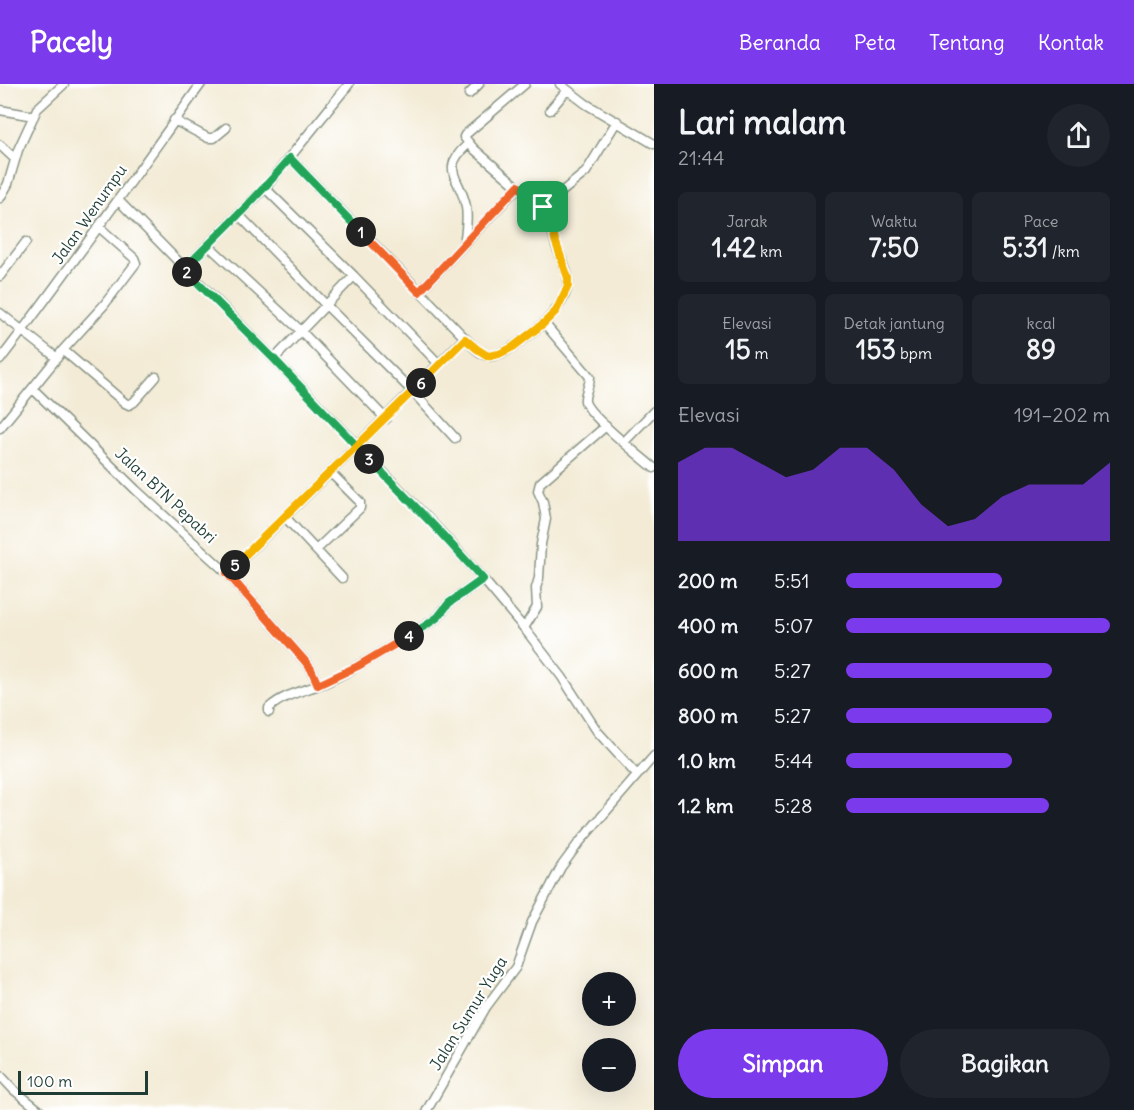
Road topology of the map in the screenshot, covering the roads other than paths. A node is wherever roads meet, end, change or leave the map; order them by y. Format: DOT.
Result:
graph roads {
  1 [pos="63,84"];
  2 [pos="201,84"];
  3 [pos="478,84"];
  4 [pos="525,84"];
  5 [pos="344,86"];
  6 [pos="565,86"];
  7 [pos="469,94"];
  8 [pos="0,110"];
  9 [pos="550,110"];
  10 [pos="34,116"];
  11 [pos="174,120"];
  12 [pos="617,121"];
  13 [pos="226,128"];
  14 [pos="653,140"];
  15 [pos="0,144"];
  16 [pos="468,144"];
  17 [pos="290,158"];
  18 [pos="15,159"];
  19 [pos="518,186"];
  20 [pos="265,188"];
  21 [pos="0,198"];
  22 [pos="118,200"];
  23 [pos="543,207"];
  24 [pos="239,215"];
  25 [pos="99,227"];
  26 [pos="26,242"];
  27 [pos="464,244"];
  28 [pos="208,245"];
  29 [pos="184,269"];
  30 [pos="0,276"];
  31 [pos="354,276"];
  32 [pos="419,292"];
  33 [pos="326,305"];
  34 [pos="0,313"];
  35 [pos="544,323"];
  36 [pos="300,330"];
  37 [pos="23,331"];
  38 [pos="465,339"];
  39 [pos="63,350"];
  40 [pos="57,358"];
  41 [pos="274,359"];
  42 [pos="0,360"];
  43 [pos="439,364"];
  44 [pos="156,377"];
  45 [pos="33,389"];
  46 [pos="413,392"];
  47 [pos="654,411"];
  48 [pos="386,419"];
  49 [pos="606,426"];
  50 [pos="0,428"];
  51 [pos="455,438"];
  52 [pos="624,442"];
  53 [pos="356,446"];
  54 [pos="654,468"];
  55 [pos="330,472"];
  56 [pos="285,517"];
  57 [pos="316,550"];
  58 [pos="227,573"];
  59 [pos="342,578"];
  60 [pos="483,579"];
  61 [pos="524,628"];
  62 [pos="318,685"];
  63 [pos="269,712"];
  64 [pos="654,756"];
  65 [pos="637,775"];
  66 [pos="0,1075"];
  67 [pos="39,1110"];
  68 [pos="427,1110"];
  1 -- 10 [label="street"];
  2 -- 11 [label="street, Jalan Wenumpu"];
  3 -- 7 [label="street"];
  4 -- 16 [label="street"];
  5 -- 17 [label="street"];
  6 -- 9 [label="street"];
  6 -- 12 [label="street"];
  8 -- 10 [label="street"];
  10 -- 18 [label="street"];
  11 -- 13 [label="street"];
  11 -- 22 [label="street, Jalan Wenumpu"];
  12 -- 14 [label="street"];
  12 -- 23 [label="street"];
  15 -- 18 [label="street"];
  16 -- 19 [label="street"];
  16 -- 27 [label="street"];
  17 -- 20 [label="street"];
  17 -- 32 [label="street"];
  18 -- 21 [label="street"];
  19 -- 23 [label="street"];
  19 -- 27 [label="street"];
  20 -- 24 [label="street"];
  20 -- 31 [label="street"];
  22 -- 25 [label="street, Jalan Wenumpu"];
  22 -- 29 [label="street"];
  23 -- 35 [label="street"];
  24 -- 28 [label="street"];
  24 -- 33 [label="street"];
  25 -- 37 [label="street, Jalan Wenumpu"];
  25 -- 39 [label="street"];
  26 -- 30 [label="street"];
  27 -- 32 [label="street"];
  28 -- 29 [label="street"];
  28 -- 36 [label="street"];
  29 -- 41 [label="street"];
  31 -- 33 [label="street"];
  31 -- 43 [label="street"];
  32 -- 38 [label="street"];
  33 -- 36 [label="street"];
  33 -- 46 [label="street"];
  34 -- 37 [label="street"];
  35 -- 38 [label="street"];
  35 -- 49 [label="street"];
  36 -- 41 [label="street"];
  36 -- 48 [label="street"];
  37 -- 40 [label="street"];
  37 -- 42 [label="street, Jalan Wenumpu"];
  38 -- 43 [label="street"];
  39 -- 40 [label="street"];
  39 -- 44 [label="street"];
  40 -- 45 [label="street"];
  41 -- 53 [label="street"];
  43 -- 46 [label="street"];
  45 -- 50 [label="street"];
  45 -- 58 [label="street, Jalan BTN Pepabri"];
  46 -- 48 [label="street"];
  46 -- 51 [label="street"];
  47 -- 52 [label="street"];
  48 -- 53 [label="street"];
  49 -- 52 [label="street"];
  49 -- 61 [label="street"];
  52 -- 54 [label="street"];
  53 -- 55 [label="street"];
  53 -- 60 [label="street"];
  55 -- 56 [label="street"];
  55 -- 57 [label="street"];
  56 -- 57 [label="street"];
  56 -- 58 [label="street"];
  57 -- 59 [label="street"];
  58 -- 62 [label="street, Jalan BTN Pepabri"];
  60 -- 61 [label="street"];
  60 -- 62 [label="street"];
  61 -- 65 [label="street"];
  62 -- 63 [label="street"];
  64 -- 65 [label="street, Jalan Sumur Yuga"];
  65 -- 68 [label="street, Jalan Sumur Yuga"];
  66 -- 67 [label="street"];
}
